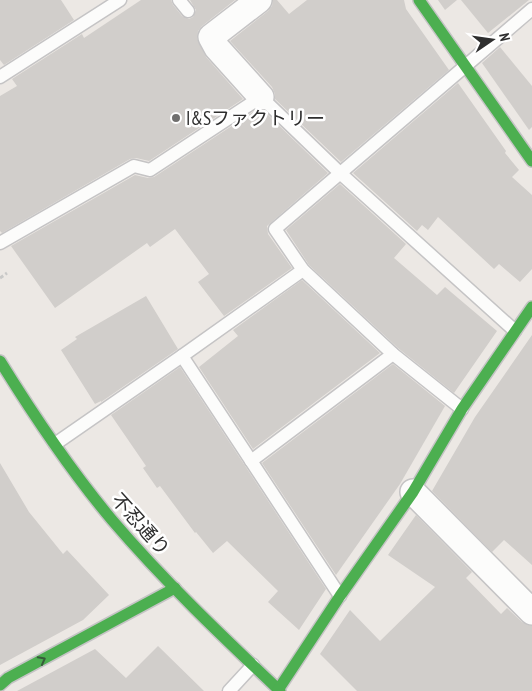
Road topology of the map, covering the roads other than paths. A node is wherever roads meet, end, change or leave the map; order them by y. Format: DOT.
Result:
graph roads {
  1 [pos="120,0"];
  2 [pos="179,0"];
  3 [pos="259,0"];
  4 [pos="419,0"];
  5 [pos="532,9"];
  6 [pos="188,11"];
  7 [pos="466,66"];
  8 [pos="0,77"];
  9 [pos="261,97"];
  10 [pos="532,161"];
  11 [pos="340,173"];
  12 [pos="0,244"];
  13 [pos="303,270"];
  14 [pos="527,317"];
  15 [pos="393,354"];
  16 [pos="182,356"];
  17 [pos="0,361"];
  18 [pos="462,409"];
  19 [pos="55,444"];
  20 [pos="251,461"];
  21 [pos="413,492"];
  22 [pos="175,588"];
  23 [pos="340,596"];
  24 [pos="532,612"];
  25 [pos="253,665"];
  26 [pos="0,685"];
  27 [pos="279,690"];
  28 [pos="229,691"];
  1 -- 8 [label="lane"];
  2 -- 6 [label="lane"];
  3 -- 9 [label="street"];
  4 -- 7 [label="street"];
  5 -- 7 [label="lane"];
  7 -- 10 [label="street"];
  7 -- 11 [label="lane"];
  9 -- 11 [label="lane"];
  9 -- 12 [label="lane"];
  11 -- 13 [label="lane"];
  11 -- 14 [label="lane"];
  13 -- 15 [label="lane"];
  13 -- 16 [label="lane"];
  14 -- 18 [label="street"];
  15 -- 18 [label="lane"];
  15 -- 20 [label="lane"];
  16 -- 19 [label="lane"];
  16 -- 20 [label="lane"];
  17 -- 19 [label="street, 不忍通り"];
  18 -- 21 [label="street"];
  19 -- 22 [label="street, 不忍通り"];
  20 -- 23 [label="lane"];
  21 -- 23 [label="street"];
  21 -- 24 [label="street"];
  22 -- 25 [label="street, 不忍通り"];
  26 -- 22 [label="street, one-way"];
  23 -- 27 [label="street"];
  25 -- 27 [label="street, 不忍通り"];
  25 -- 28 [label="lane"];
}
